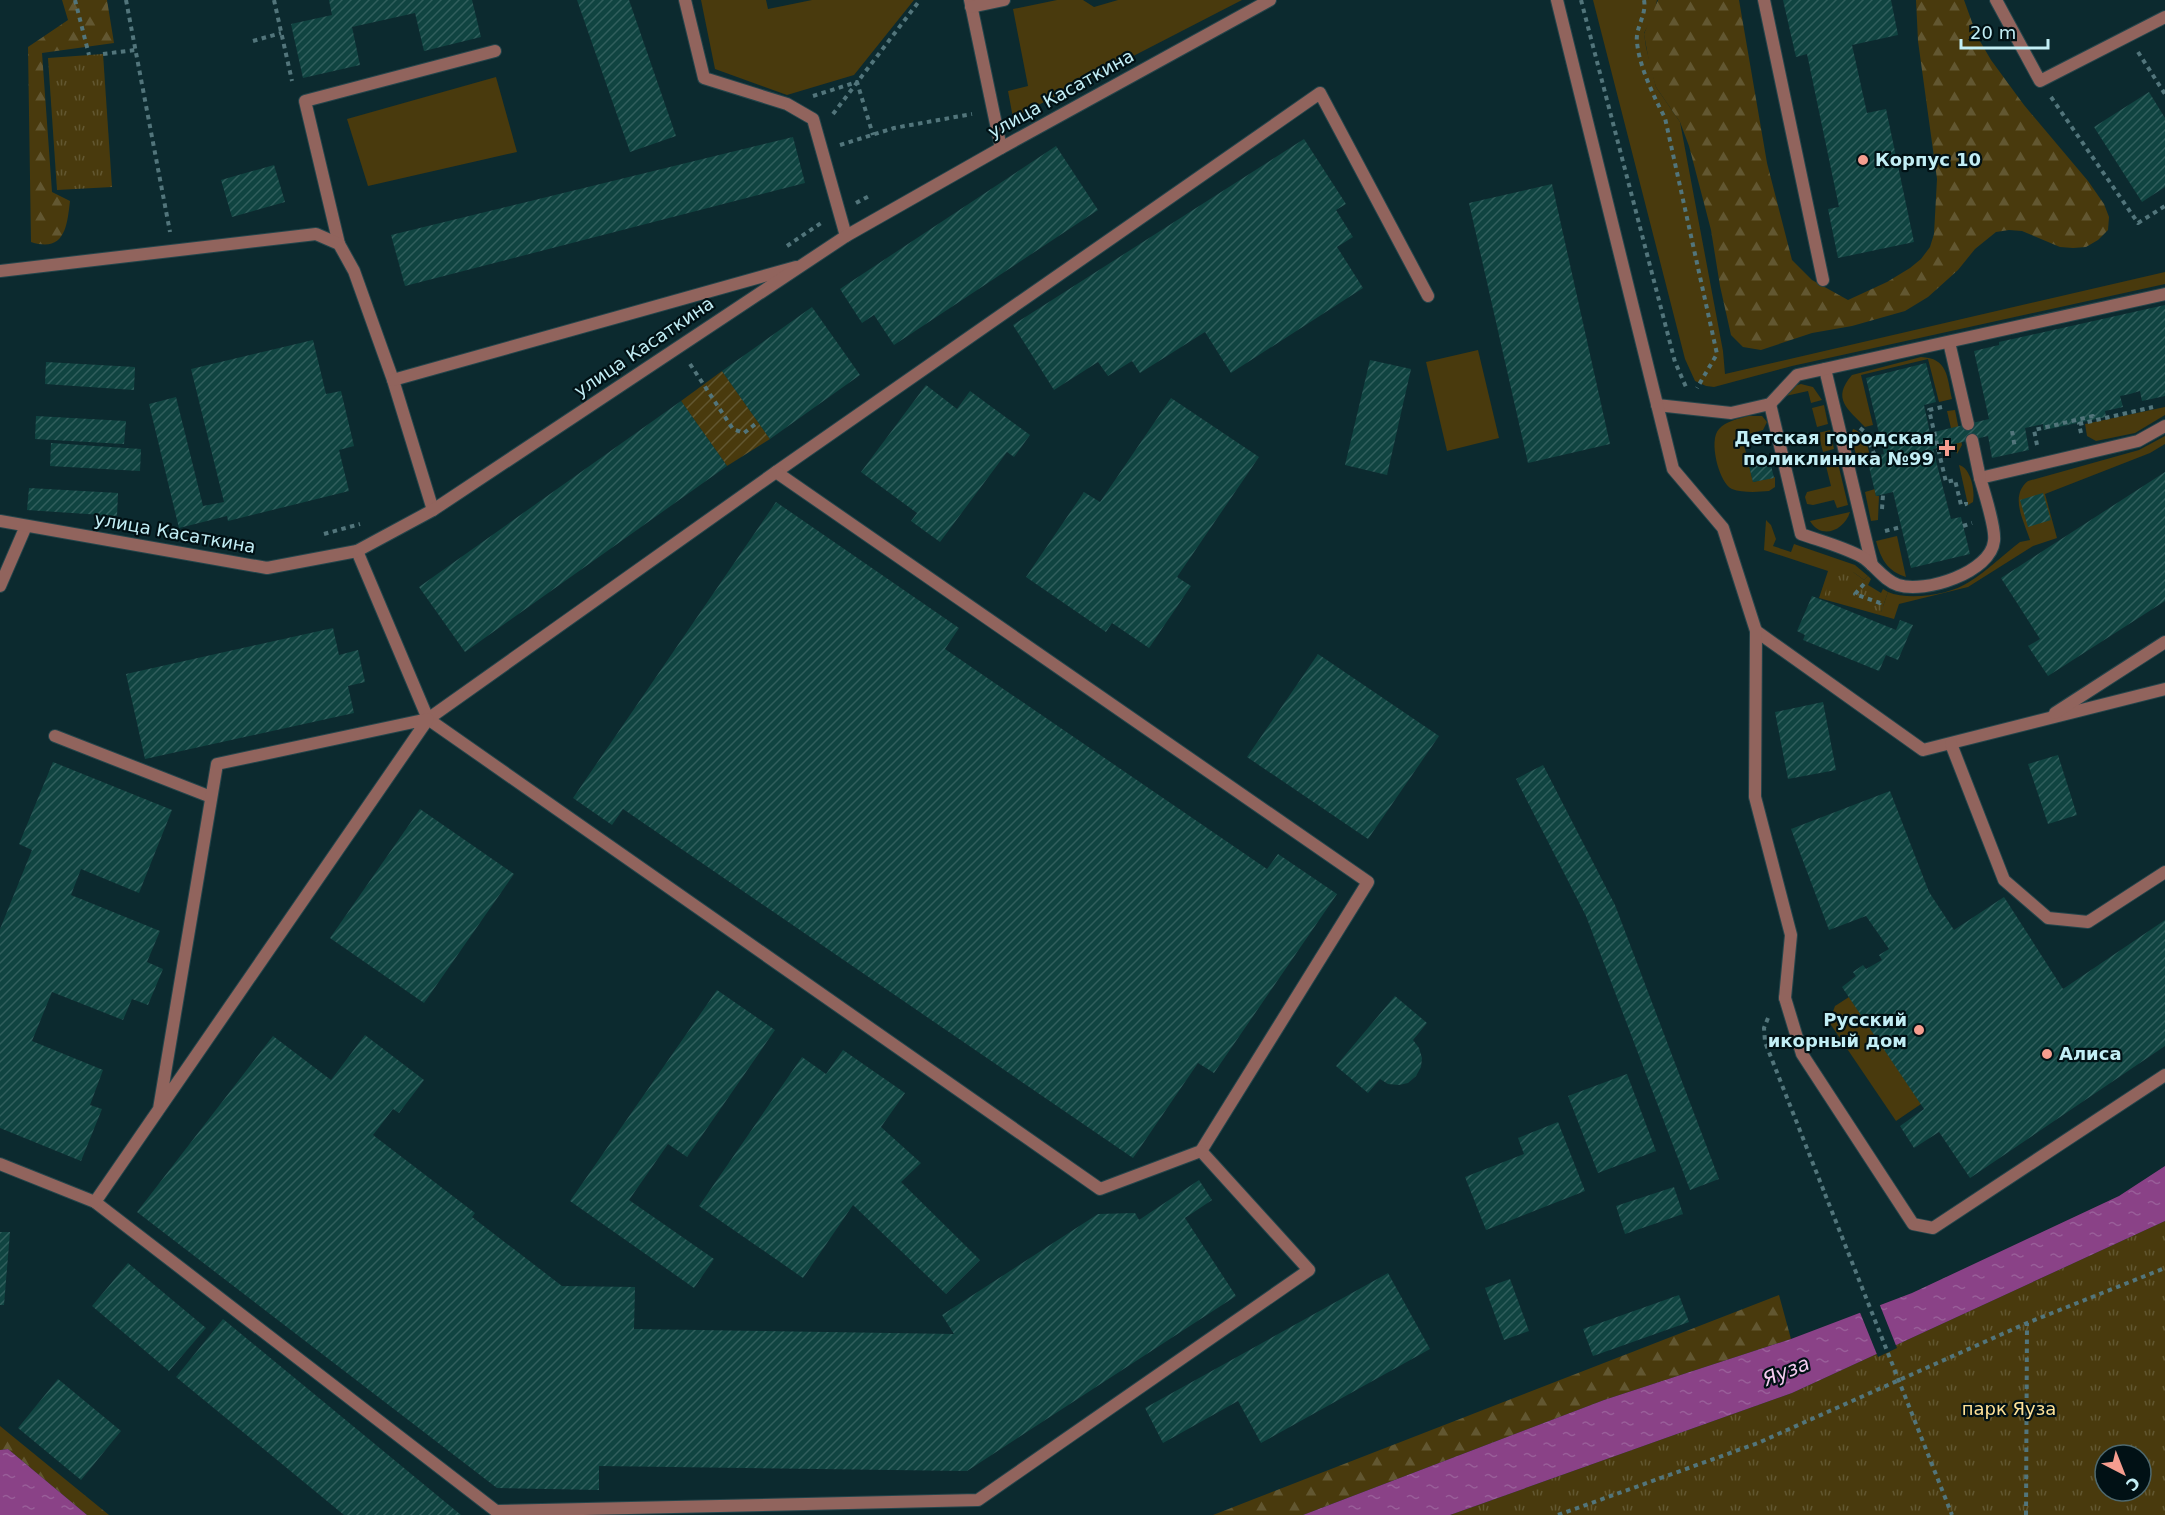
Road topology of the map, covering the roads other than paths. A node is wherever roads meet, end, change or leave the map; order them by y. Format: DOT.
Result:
graph roads {
  1 [pos="685,0"];
  2 [pos="1004,0"];
  3 [pos="1270,0"];
  4 [pos="1557,0"];
  5 [pos="1764,0"];
  6 [pos="1996,0"];
  7 [pos="971,3"];
  8 [pos="2165,17"];
  9 [pos="495,51"];
  10 [pos="1001,148"];
  11 [pos="846,236"];
  12 [pos="339,244"];
  13 [pos="797,267"];
  14 [pos="0,270"];
  15 [pos="1823,280"];
  16 [pos="2165,294"];
  17 [pos="1428,296"];
  18 [pos="1949,342"];
  19 [pos="1825,369"];
  20 [pos="393,380"];
  21 [pos="1770,404"];
  22 [pos="1656,405"];
  23 [pos="1968,424"];
  24 [pos="2165,426"];
  25 [pos="1972,440"];
  26 [pos="776,472"];
  27 [pos="1980,478"];
  28 [pos="433,510"];
  29 [pos="0,521"];
  30 [pos="26,526"];
  31 [pos="357,550"];
  32 [pos="1872,565"];
  33 [pos="0,586"];
  34 [pos="1756,631"];
  35 [pos="2165,642"];
  36 [pos="2165,689"];
  37 [pos="428,719"];
  38 [pos="2045,720"];
  39 [pos="55,736"];
  40 [pos="1951,744"];
  41 [pos="211,797"];
  42 [pos="2165,872"];
  43 [pos="2165,1075"];
  44 [pos="159,1109"];
  45 [pos="1201,1151"];
  46 [pos="0,1164"];
  47 [pos="95,1202"];
  1 -- 11 [label="street"];
  2 -- 7 [label="street"];
  3 -- 10 [label="street, улица Касаткина"];
  4 -- 22 [label="street"];
  5 -- 15 [label="street"];
  6 -- 8 [label="street"];
  7 -- 10 [label="street"];
  9 -- 12 [label="street"];
  10 -- 11 [label="street, улица Касаткина"];
  11 -- 13 [label="street, улица Касаткина"];
  12 -- 14 [label="street"];
  12 -- 20 [label="street"];
  13 -- 20 [label="street"];
  13 -- 28 [label="street, улица Касаткина"];
  16 -- 18 [label="street"];
  17 -- 26 [label="street"];
  18 -- 19 [label="street"];
  18 -- 23 [label="street"];
  19 -- 21 [label="street"];
  19 -- 32 [label="street"];
  20 -- 28 [label="street"];
  21 -- 22 [label="street"];
  21 -- 32 [label="street"];
  22 -- 34 [label="street"];
  24 -- 27 [label="street"];
  25 -- 27 [label="street"];
  26 -- 37 [label="street"];
  26 -- 45 [label="street"];
  27 -- 32 [label="street"];
  28 -- 31 [label="street, улица Касаткина"];
  29 -- 30 [label="street, улица Касаткина"];
  30 -- 31 [label="street, улица Касаткина"];
  30 -- 33 [label="street"];
  31 -- 37 [label="street"];
  34 -- 40 [label="street"];
  34 -- 43 [label="street"];
  35 -- 38 [label="street"];
  36 -- 38 [label="street"];
  37 -- 41 [label="street"];
  37 -- 44 [label="street"];
  37 -- 45 [label="street"];
  38 -- 40 [label="street"];
  39 -- 41 [label="street"];
  40 -- 42 [label="street"];
  41 -- 44 [label="street"];
  44 -- 47 [label="street"];
  45 -- 47 [label="street"];
  46 -- 47 [label="street"];
}
